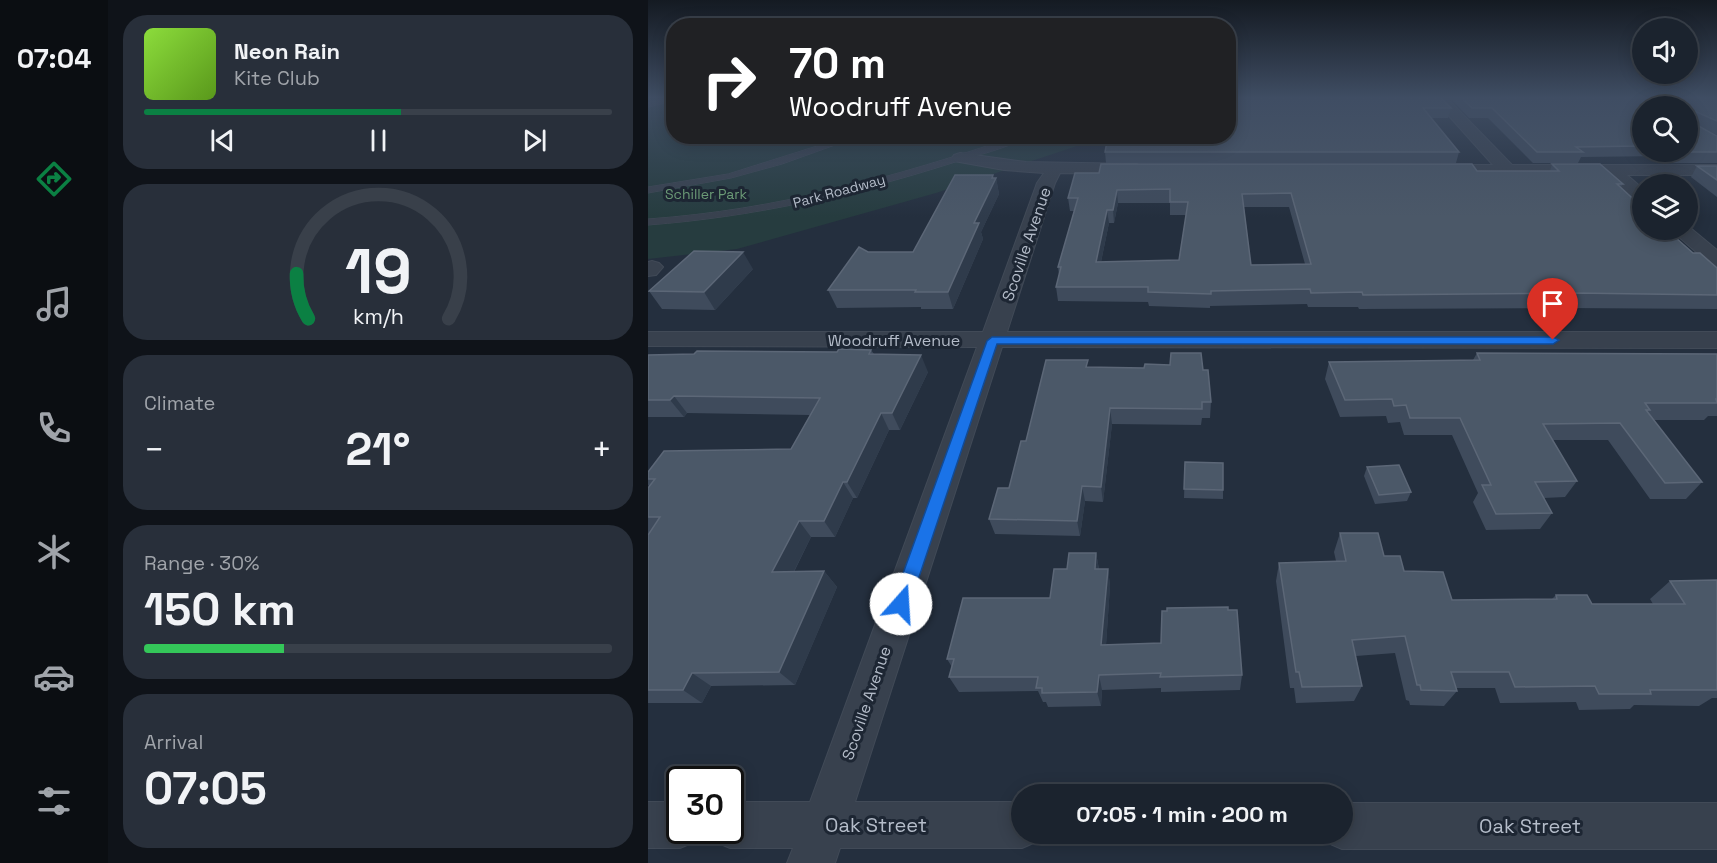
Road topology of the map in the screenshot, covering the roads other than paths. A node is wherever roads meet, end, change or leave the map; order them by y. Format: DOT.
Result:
graph roads {
  1 [pos="1477,137"];
  2 [pos="833,144"];
  3 [pos="1002,144"];
  4 [pos="960,158"];
  5 [pos="1153,169"];
  6 [pos="1054,170"];
  7 [pos="1424,170"];
  8 [pos="1507,170"];
  9 [pos="1611,170"];
  10 [pos="1717,170"];
  11 [pos="1632,188"];
  12 [pos="648,190"];
  13 [pos="648,222"];
  14 [pos="1693,240"];
  15 [pos="1717,260"];
  16 [pos="648,339"];
  17 [pos="1717,340"];
  18 [pos="992,341"];
  19 [pos="648,825"];
  20 [pos="666,825"];
  21 [pos="1011,826"];
  22 [pos="1353,826"];
  23 [pos="1717,826"];
  24 [pos="744,828"];
  25 [pos="818,844"];
  1 -- 8 [label="street"];
  2 -- 12 [label="lane"];
  3 -- 4 [label="lane, Park Roadway"];
  4 -- 6 [label="street"];
  4 -- 13 [label="lane, Park Roadway"];
  5 -- 6 [label="street"];
  6 -- 18 [label="street, Scoville Avenue"];
  7 -- 8 [label="street"];
  8 -- 9 [label="street"];
  9 -- 10 [label="street"];
  9 -- 11 [label="street"];
  14 -- 15 [label="street"];
  16 -- 18 [label="street, Woodruff Avenue"];
  17 -- 18 [label="street, Woodruff Avenue"];
  18 -- 25 [label="street, Scoville Avenue"];
  19 -- 20 [label="street"];
  21 -- 25 [label="street, Oak Street"];
  22 -- 23 [label="street, Oak Street"];
  24 -- 25 [label="street, Oak Street"];
}
